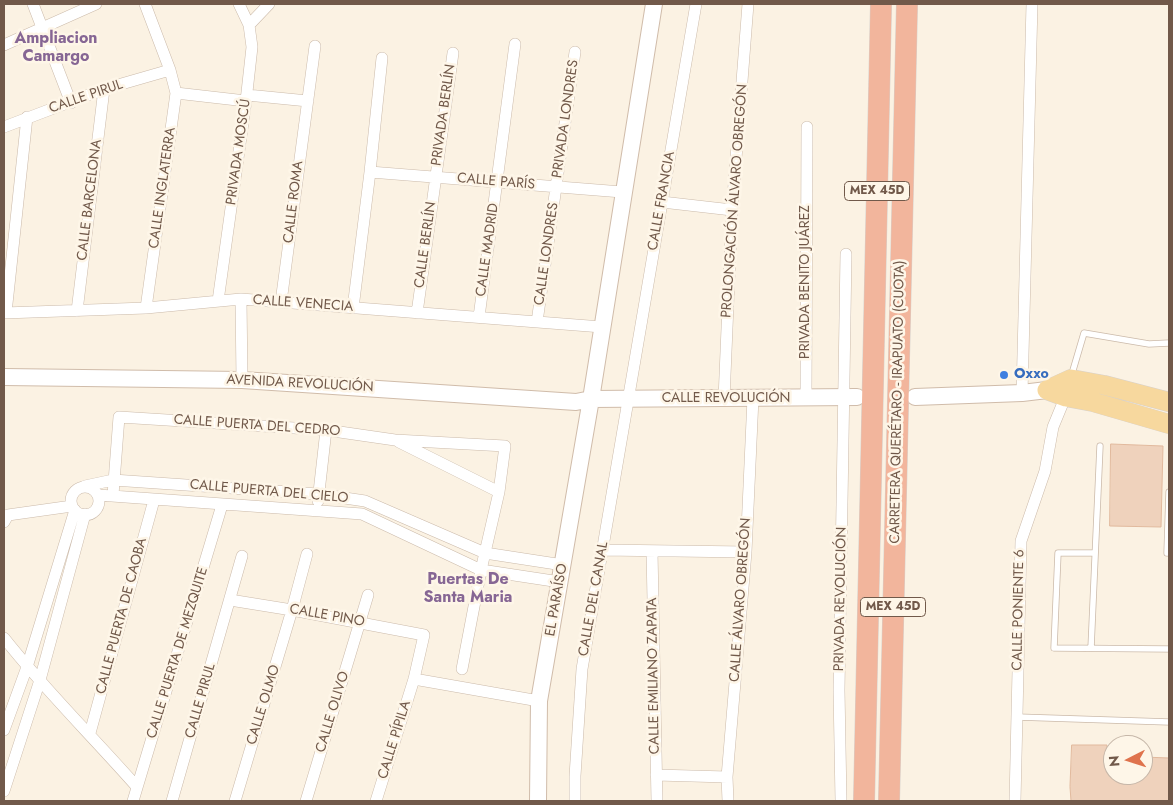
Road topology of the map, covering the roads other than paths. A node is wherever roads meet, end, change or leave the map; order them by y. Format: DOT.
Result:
graph roads {
  1 [pos="32,4"];
  2 [pos="92,4"];
  3 [pos="145,4"];
  4 [pos="239,4"];
  5 [pos="269,4"];
  6 [pos="654,4"];
  7 [pos="696,4"];
  8 [pos="748,4"];
  9 [pos="881,4"];
  10 [pos="907,4"];
  11 [pos="1032,4"];
  12 [pos="249,25"];
  13 [pos="42,27"];
  14 [pos="515,44"];
  15 [pos="4,45"];
  16 [pos="315,46"];
  17 [pos="575,52"];
  18 [pos="453,53"];
  19 [pos="382,58"];
  20 [pos="170,70"];
  21 [pos="104,89"];
  22 [pos="176,93"];
  23 [pos="247,98"];
  24 [pos="308,101"];
  25 [pos="71,103"];
  26 [pos="27,117"];
  27 [pos="4,127"];
  28 [pos="807,127"];
  29 [pos="370,172"];
  30 [pos="436,178"];
  31 [pos="497,182"];
  32 [pos="556,187"];
  33 [pos="622,192"];
  34 [pos="662,202"];
  35 [pos="732,210"];
  36 [pos="846,254"];
  37 [pos="241,299"];
  38 [pos="218,301"];
  39 [pos="281,302"];
  40 [pos="146,308"];
  41 [pos="353,308"];
  42 [pos="77,310"];
  43 [pos="417,312"];
  44 [pos="5,313"];
  45 [pos="479,317"];
  46 [pos="536,322"];
  47 [pos="602,327"];
  48 [pos="1169,343"];
  49 [pos="4,377"];
  50 [pos="242,380"];
  51 [pos="1068,388"];
  52 [pos="1047,390"];
  53 [pos="1022,393"];
  54 [pos="916,396"];
  55 [pos="850,397"];
  56 [pos="753,398"];
  57 [pos="806,398"];
  58 [pos="593,399"];
  59 [pos="625,399"];
  60 [pos="724,399"];
  61 [pos="1169,402"];
  62 [pos="1169,424"];
  63 [pos="326,430"];
  64 [pos="395,440"];
  65 [pos="1100,446"];
  66 [pos="113,480"];
  67 [pos="85,486"];
  68 [pos="499,492"];
  69 [pos="1169,492"];
  70 [pos="318,494"];
  71 [pos="98,495"];
  72 [pos="113,495"];
  73 [pos="154,500"];
  74 [pos="222,505"];
  75 [pos="77,510"];
  76 [pos="317,510"];
  77 [pos="4,522"];
  78 [pos="603,550"];
  79 [pos="652,551"];
  80 [pos="746,552"];
  81 [pos="485,553"];
  82 [pos="1095,553"];
  83 [pos="1169,553"];
  84 [pos="306,554"];
  85 [pos="242,556"];
  86 [pos="481,570"];
  87 [pos="561,573"];
  88 [pos="368,595"];
  89 [pos="230,600"];
  90 [pos="292,610"];
  91 [pos="360,622"];
  92 [pos="424,634"];
  93 [pos="4,638"];
  94 [pos="1091,648"];
  95 [pos="1169,649"];
  96 [pos="28,667"];
  97 [pos="462,670"];
  98 [pos="414,679"];
  99 [pos="40,680"];
  100 [pos="539,701"];
  101 [pos="1017,717"];
  102 [pos="1169,722"];
  103 [pos="4,730"];
  104 [pos="90,733"];
  105 [pos="656,776"];
  106 [pos="727,777"];
  107 [pos="137,787"];
  108 [pos="4,791"];
  109 [pos="133,801"];
  110 [pos="172,801"];
  111 [pos="235,801"];
  112 [pos="306,801"];
  113 [pos="376,801"];
  114 [pos="538,801"];
  115 [pos="576,801"];
  116 [pos="656,801"];
  117 [pos="728,801"];
  118 [pos="841,801"];
  119 [pos="864,801"];
  120 [pos="889,801"];
  121 [pos="1015,801"];
  1 -- 13 [label="street"];
  2 -- 13 [label="street"];
  3 -- 20 [label="street, CALLE INGLATERRA"];
  4 -- 12 [label="street, PRIVADA MOSCÚ"];
  5 -- 12 [label="street"];
  6 -- 33 [label="main road"];
  7 -- 34 [label="street, CALLE FRANCIA"];
  8 -- 35 [label="street, PROLONGACIÓN ÁLVARO OBREGÓN"];
  9 -- 119 [label="highway, CARRETERA QUERÉTARO - IRAPUATO (CUOTA) / MEX 45D"];
  10 -- 120 [label="highway, CARRETERA QUERÉTARO - IRAPUATO (CUOTA) / MEX 45D"];
  11 -- 53 [label="street"];
  12 -- 23 [label="street, PRIVADA MOSCÚ"];
  13 -- 15 [label="street"];
  13 -- 25 [label="street"];
  14 -- 31 [label="street, CALLE MADRID"];
  16 -- 24 [label="street, CALLE ROMA"];
  17 -- 32 [label="street, PRIVADA LONDRES"];
  18 -- 30 [label="street, PRIVADA BERLÍN"];
  19 -- 29 [label="street"];
  20 -- 21 [label="street, CALLE PIRUL"];
  20 -- 22 [label="street, CALLE INGLATERRA"];
  21 -- 25 [label="street, CALLE PIRUL"];
  21 -- 42 [label="street, CALLE BARCELONA"];
  22 -- 23 [label="street"];
  22 -- 40 [label="street, CALLE INGLATERRA"];
  23 -- 24 [label="street"];
  23 -- 38 [label="street, PRIVADA MOSCÚ"];
  24 -- 39 [label="street, CALLE ROMA"];
  25 -- 26 [label="street, CALLE PIRUL"];
  26 -- 27 [label="street, CALLE PIRUL"];
  26 -- 44 [label="street"];
  28 -- 57 [label="street, PRIVADA BENITO JUÁREZ"];
  29 -- 30 [label="street, CALLE PARÍS"];
  29 -- 41 [label="street"];
  30 -- 31 [label="street, CALLE PARÍS"];
  30 -- 43 [label="street, CALLE BERLÍN"];
  31 -- 32 [label="street, CALLE PARÍS"];
  31 -- 45 [label="street, CALLE MADRID"];
  32 -- 33 [label="street, CALLE PARÍS"];
  32 -- 46 [label="street, CALLE LONDRES"];
  33 -- 47 [label="main road"];
  34 -- 35 [label="street"];
  34 -- 59 [label="street, CALLE FRANCIA"];
  35 -- 60 [label="street, PROLONGACIÓN ÁLVARO OBREGÓN"];
  36 -- 55 [label="street, PRIVADA REVOLUCIÓN"];
  37 -- 38 [label="street, CALLE VENECIA"];
  37 -- 39 [label="street, CALLE VENECIA"];
  37 -- 50 [label="street"];
  38 -- 40 [label="street, CALLE VENECIA"];
  39 -- 41 [label="street, CALLE VENECIA"];
  40 -- 42 [label="street, CALLE VENECIA"];
  41 -- 43 [label="street, CALLE VENECIA"];
  42 -- 44 [label="street, CALLE VENECIA"];
  43 -- 45 [label="street, CALLE VENECIA"];
  45 -- 46 [label="street, CALLE VENECIA"];
  46 -- 47 [label="street, CALLE VENECIA"];
  47 -- 58 [label="main road"];
  48 -- 51 [label="lane"];
  49 -- 50 [label="main road, AVENIDA REVOLUCIÓN"];
  50 -- 58 [label="main road, AVENIDA REVOLUCIÓN"];
  51 -- 52 [label="main road"];
  51 -- 61 [label="main road"];
  51 -- 62 [label="main road"];
  51 -- 101 [label="street, CALLE PONIENTE 6"];
  52 -- 53 [label="main road"];
  53 -- 54 [label="main road"];
  55 -- 57 [label="main road, CALLE REVOLUCIÓN"];
  55 -- 118 [label="street, PRIVADA REVOLUCIÓN"];
  56 -- 57 [label="main road, CALLE REVOLUCIÓN"];
  56 -- 60 [label="main road, CALLE REVOLUCIÓN"];
  56 -- 80 [label="street, CALLE ÁLVARO OBREGÓN"];
  58 -- 59 [label="main road, CALLE REVOLUCIÓN"];
  58 -- 87 [label="main road, EL PARAÍSO"];
  59 -- 60 [label="main road, CALLE REVOLUCIÓN"];
  59 -- 78 [label="street, CALLE DEL CANAL"];
  63 -- 64 [label="street, CALLE PUERTA DEL CEDRO"];
  63 -- 66 [label="street, CALLE PUERTA DEL CEDRO"];
  63 -- 70 [label="street"];
  64 -- 68 [label="street, CALLE PUERTA DEL CEDRO"];
  64 -- 68 [label="street, CALLE PUERTA DEL CEDRO"];
  65 -- 82 [label="lane"];
  66 -- 67 [label="street, CALLE PUERTA DEL CIELO"];
  66 -- 70 [label="street, CALLE PUERTA DEL CIELO"];
  66 -- 72 [label="street"];
  67 -- 71 [label="street"];
  67 -- 75 [label="street"];
  68 -- 81 [label="street"];
  69 -- 83 [label="lane"];
  70 -- 76 [label="street"];
  70 -- 81 [label="street, CALLE PUERTA DEL CIELO"];
  71 -- 72 [label="street, CALLE PUERTA DEL CIELO"];
  71 -- 75 [label="street"];
  72 -- 73 [label="street, CALLE PUERTA DEL CIELO"];
  73 -- 74 [label="street, CALLE PUERTA DEL CIELO"];
  73 -- 104 [label="street, CALLE PUERTA DE CAOBA"];
  74 -- 76 [label="street, CALLE PUERTA DEL CIELO"];
  74 -- 107 [label="street, CALLE PUERTA DE MEZQUITE"];
  75 -- 77 [label="street"];
  75 -- 96 [label="street"];
  75 -- 99 [label="street"];
  76 -- 86 [label="street, CALLE PUERTA DEL CIELO"];
  78 -- 79 [label="street"];
  78 -- 115 [label="street, CALLE DEL CANAL"];
  79 -- 80 [label="street"];
  79 -- 105 [label="street, CALLE EMILIANO ZAPATA"];
  80 -- 106 [label="street, CALLE ÁLVARO OBREGÓN"];
  81 -- 86 [label="street"];
  81 -- 87 [label="street, CALLE PUERTA DEL CIELO"];
  82 -- 94 [label="lane"];
  82 -- 94 [label="lane"];
  84 -- 90 [label="street, CALLE OLMO"];
  85 -- 89 [label="street, CALLE PIRUL"];
  86 -- 87 [label="street, CALLE PUERTA DEL CIELO"];
  86 -- 97 [label="street"];
  87 -- 100 [label="main road, EL PARAÍSO"];
  88 -- 91 [label="street, CALLE OLIVO"];
  89 -- 90 [label="street, CALLE PINO"];
  89 -- 110 [label="street, CALLE PIRUL"];
  90 -- 91 [label="street, CALLE PINO"];
  90 -- 111 [label="street, CALLE OLMO"];
  91 -- 92 [label="street, CALLE PINO"];
  91 -- 112 [label="street, CALLE OLIVO"];
  92 -- 98 [label="street, CALLE PÍPILA"];
  93 -- 96 [label="street"];
  94 -- 95 [label="lane"];
  96 -- 99 [label="street"];
  96 -- 103 [label="street"];
  98 -- 100 [label="street"];
  98 -- 113 [label="street, CALLE PÍPILA"];
  99 -- 104 [label="street"];
  99 -- 108 [label="street"];
  100 -- 114 [label="main road, EL PARAÍSO"];
  101 -- 102 [label="lane"];
  101 -- 121 [label="street, CALLE PONIENTE 6"];
  104 -- 107 [label="street"];
  105 -- 106 [label="street"];
  105 -- 116 [label="street, CALLE EMILIANO ZAPATA"];
  106 -- 117 [label="street, CALLE ÁLVARO OBREGÓN"];
  107 -- 109 [label="street, CALLE PUERTA DE MEZQUITE"];
}
